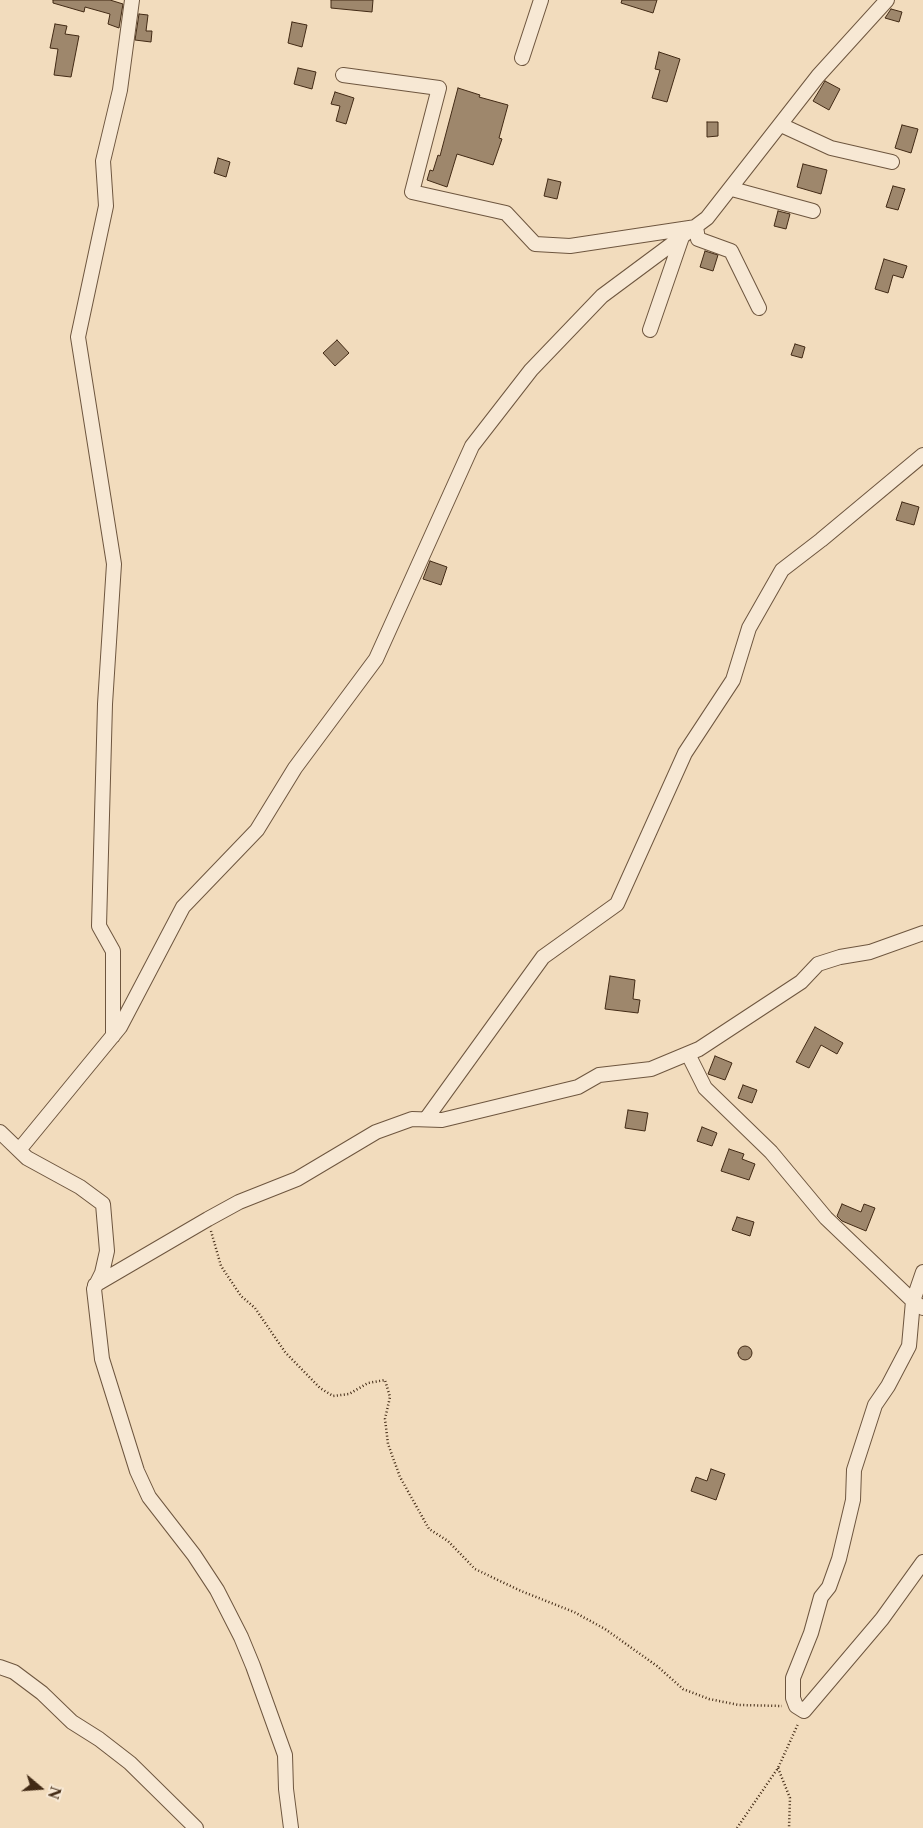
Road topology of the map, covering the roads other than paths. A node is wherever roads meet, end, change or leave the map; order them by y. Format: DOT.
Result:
graph roads {
  1 [pos="132,0"];
  2 [pos="541,0"];
  3 [pos="887,0"];
  4 [pos="522,58"];
  5 [pos="343,75"];
  6 [pos="781,125"];
  7 [pos="892,162"];
  8 [pos="732,189"];
  9 [pos="813,211"];
  10 [pos="696,227"];
  11 [pos="682,237"];
  12 [pos="759,308"];
  13 [pos="650,330"];
  14 [pos="923,455"];
  15 [pos="923,933"];
  16 [pos="113,1036"];
  17 [pos="688,1054"];
  18 [pos="426,1119"];
  19 [pos="0,1132"];
  20 [pos="19,1150"];
  21 [pos="923,1272"];
  22 [pos="95,1285"];
  23 [pos="918,1305"];
  24 [pos="923,1562"];
  25 [pos="0,1667"];
  26 [pos="196,1828"];
  27 [pos="291,1828"];
  1 -- 16 [label="street"];
  2 -- 4 [label="street"];
  3 -- 6 [label="street"];
  5 -- 10 [label="street"];
  6 -- 7 [label="street"];
  6 -- 8 [label="street"];
  8 -- 9 [label="street"];
  8 -- 10 [label="street"];
  10 -- 11 [label="street"];
  10 -- 12 [label="street"];
  11 -- 13 [label="street"];
  11 -- 16 [label="street"];
  14 -- 18 [label="street"];
  15 -- 17 [label="street"];
  16 -- 20 [label="street"];
  17 -- 18 [label="street"];
  17 -- 23 [label="street"];
  18 -- 22 [label="street"];
  19 -- 20 [label="street"];
  20 -- 22 [label="street"];
  21 -- 23 [label="street"];
  22 -- 27 [label="street"];
  23 -- 24 [label="street"];
  25 -- 26 [label="street"];
}
